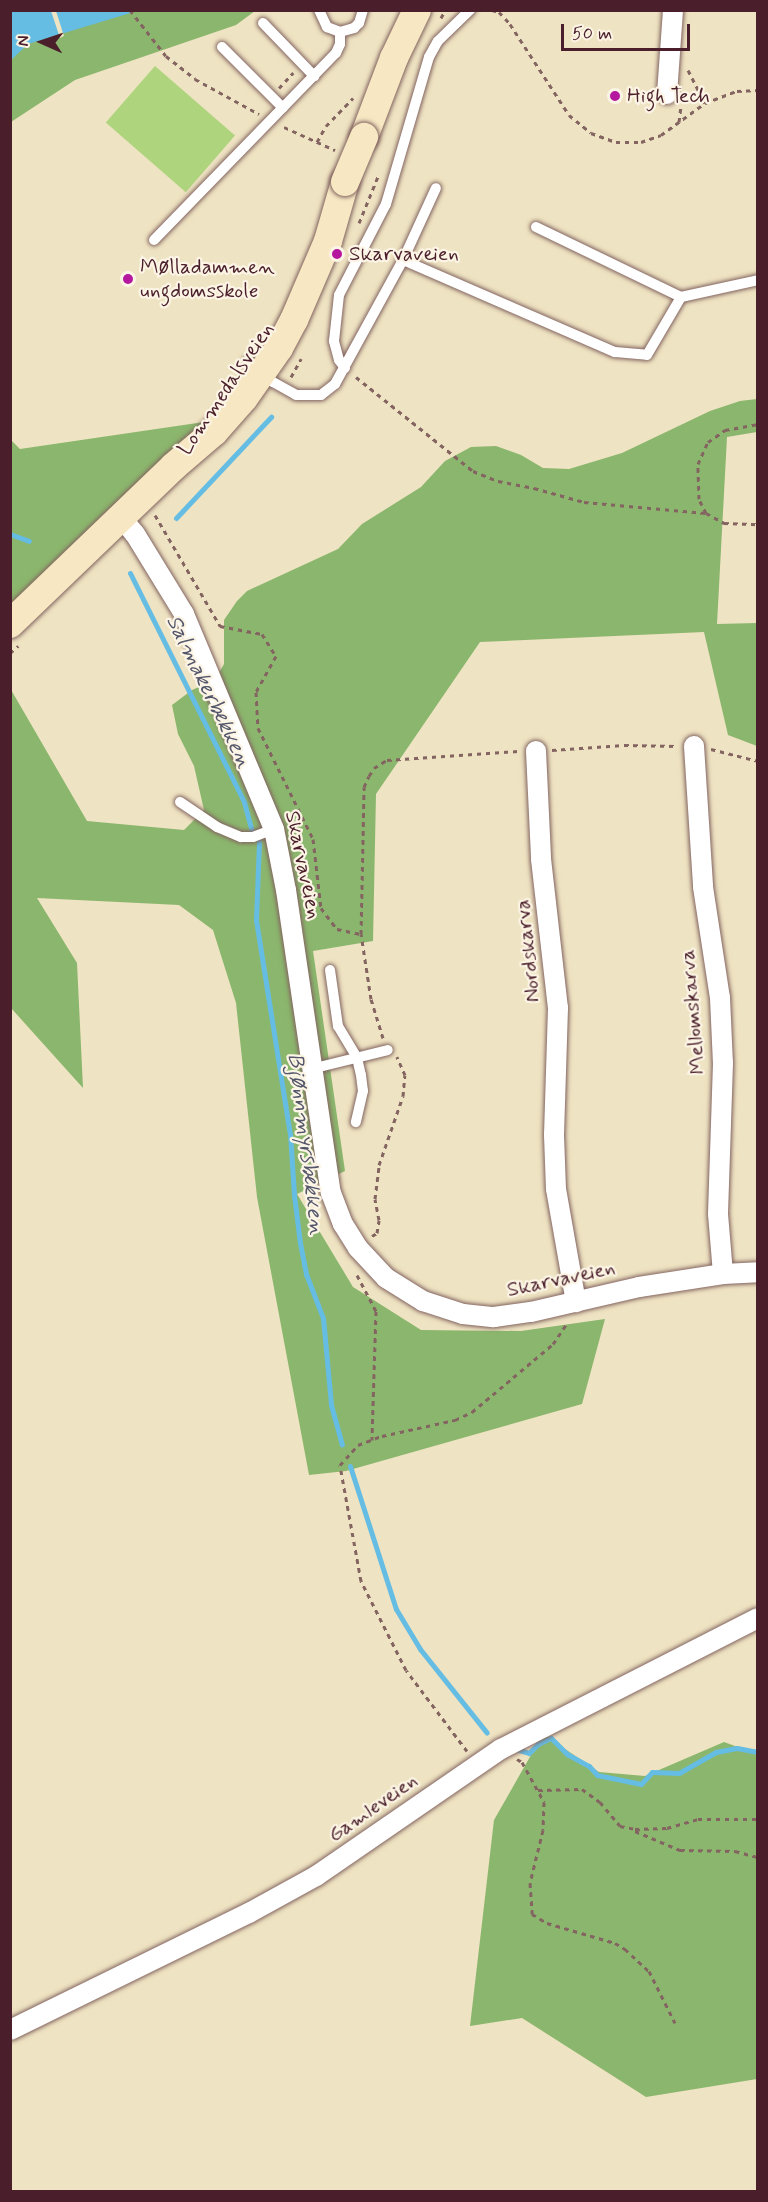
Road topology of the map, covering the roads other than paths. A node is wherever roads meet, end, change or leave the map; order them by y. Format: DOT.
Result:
graph roads {
  1 [pos="319,10"];
  2 [pos="363,10"];
  3 [pos="417,10"];
  4 [pos="470,10"];
  5 [pos="673,10"];
  6 [pos="263,23"];
  7 [pos="340,32"];
  8 [pos="222,47"];
  9 [pos="314,76"];
  10 [pos="667,94"];
  11 [pos="283,108"];
  12 [pos="436,188"];
  13 [pos="536,227"];
  14 [pos="154,240"];
  15 [pos="403,260"];
  16 [pos="758,280"];
  17 [pos="681,297"];
  18 [pos="255,368"];
  19 [pos="345,368"];
  20 [pos="120,518"];
  21 [pos="10,624"];
  22 [pos="694,746"];
  23 [pos="536,751"];
  24 [pos="180,802"];
  25 [pos="274,828"];
  26 [pos="330,970"];
  27 [pos="388,1050"];
  28 [pos="357,1058"];
  29 [pos="311,1069"];
  30 [pos="356,1122"];
  31 [pos="758,1272"];
  32 [pos="723,1274"];
  33 [pos="576,1302"];
  34 [pos="758,1618"];
  35 [pos="10,2030"];
  1 -- 7 [label="lane"];
  2 -- 7 [label="lane"];
  3 -- 18 [label="main road, Lommedalsveien, bridge"];
  4 -- 19 [label="lane"];
  5 -- 10 [label="street"];
  6 -- 9 [label="lane"];
  7 -- 9 [label="lane"];
  8 -- 11 [label="lane"];
  9 -- 11 [label="lane"];
  11 -- 14 [label="lane"];
  12 -- 15 [label="lane"];
  13 -- 17 [label="lane"];
  15 -- 17 [label="lane"];
  15 -- 19 [label="lane"];
  16 -- 17 [label="lane"];
  18 -- 19 [label="lane"];
  18 -- 20 [label="main road, Lommedalsveien"];
  20 -- 21 [label="main road, Lommedalsveien"];
  20 -- 25 [label="street, Skarvaveien"];
  22 -- 32 [label="street, Mellomskarva"];
  23 -- 33 [label="street, Nordskarva"];
  24 -- 25 [label="lane"];
  25 -- 29 [label="street, Skarvaveien"];
  26 -- 28 [label="lane"];
  27 -- 28 [label="lane"];
  28 -- 29 [label="lane"];
  28 -- 30 [label="lane"];
  29 -- 33 [label="street, Skarvaveien"];
  31 -- 32 [label="street, Skarvaveien"];
  32 -- 33 [label="street, Skarvaveien"];
  34 -- 35 [label="street, Gamleveien"];
}
